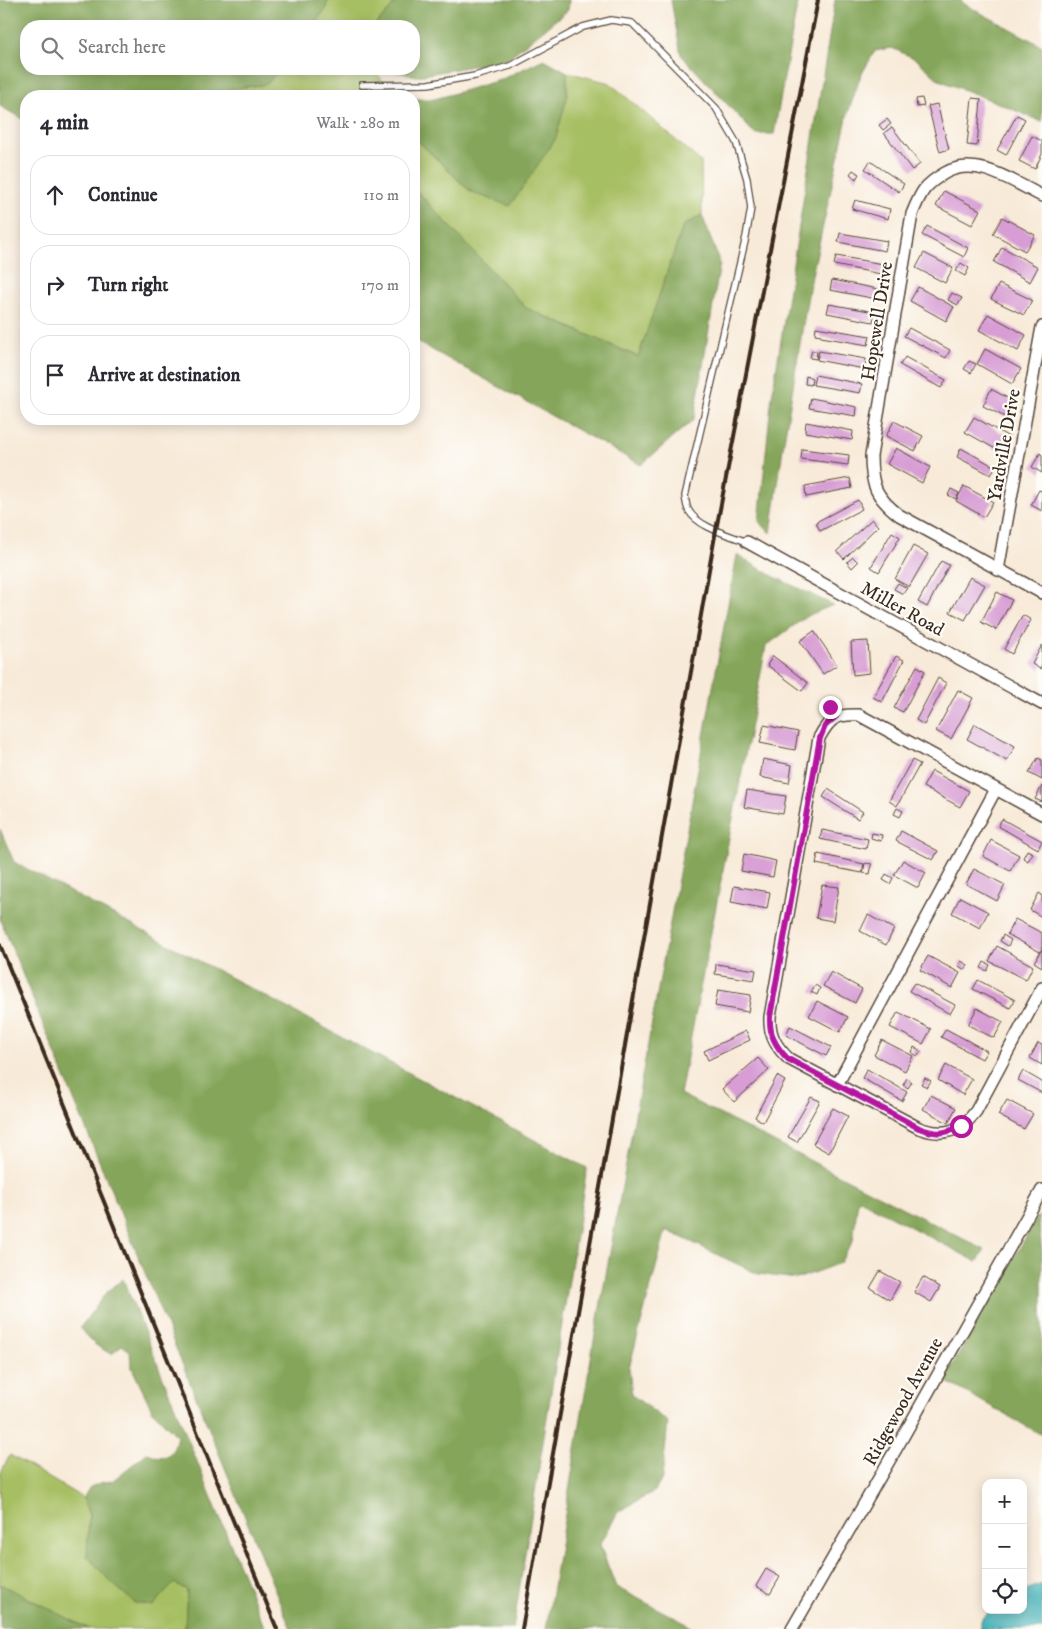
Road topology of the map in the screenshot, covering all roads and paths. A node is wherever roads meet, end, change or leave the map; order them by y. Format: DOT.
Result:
graph roads {
  1 [pos="362,85"];
  2 [pos="1042,196"];
  3 [pos="1042,327"];
  4 [pos="1040,350"];
  5 [pos="747,542"];
  6 [pos="998,570"];
  7 [pos="1042,593"];
  8 [pos="1042,704"];
  9 [pos="996,790"];
  10 [pos="1042,814"];
  11 [pos="1042,988"];
  12 [pos="837,1085"];
  13 [pos="1042,1190"];
  14 [pos="792,1629"];
  1 -- 5 [label="lane"];
  2 -- 6 [label="street, Hopewell Drive"];
  3 -- 4 [label="street, Yardville Drive"];
  4 -- 6 [label="street, Yardville Drive"];
  5 -- 8 [label="street, Miller Road"];
  6 -- 7 [label="street"];
  9 -- 10 [label="street"];
  9 -- 12 [label="street"];
  9 -- 12 [label="street"];
  11 -- 12 [label="street"];
  13 -- 14 [label="street, Ridgewood Avenue"];
}
